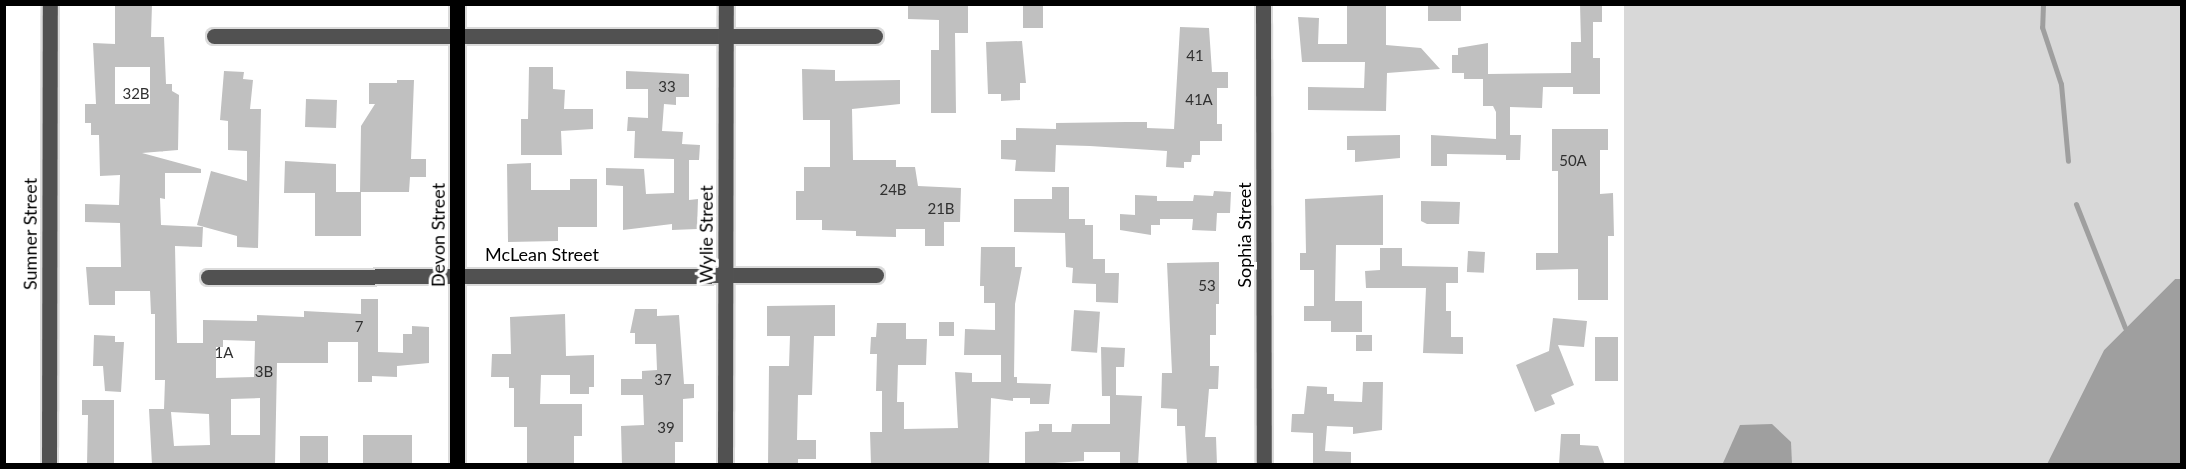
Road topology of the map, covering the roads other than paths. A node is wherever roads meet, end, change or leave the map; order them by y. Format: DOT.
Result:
graph roads {
  1 [pos="50,4"];
  2 [pos="457,4"];
  3 [pos="726,4"];
  4 [pos="1263,4"];
  5 [pos="457,35"];
  6 [pos="726,35"];
  7 [pos="214,36"];
  8 [pos="875,36"];
  9 [pos="457,274"];
  10 [pos="726,274"];
  11 [pos="876,275"];
  12 [pos="208,277"];
  13 [pos="49,465"];
  14 [pos="457,465"];
  15 [pos="725,465"];
  16 [pos="1264,465"];
  1 -- 13 [label="street, Sumner Street"];
  2 -- 5 [label="main road, Devon Street"];
  3 -- 6 [label="street, Wylie Street"];
  4 -- 16 [label="street, Sophia Street"];
  5 -- 6 [label="street"];
  5 -- 7 [label="street"];
  5 -- 9 [label="main road, Devon Street"];
  6 -- 8 [label="street"];
  6 -- 10 [label="street, Wylie Street"];
  9 -- 10 [label="street, McLean Street"];
  9 -- 12 [label="street, McLean Street"];
  9 -- 14 [label="main road, Devon Street"];
  10 -- 11 [label="street, McLean Street"];
  10 -- 15 [label="street, Wylie Street"];
}
